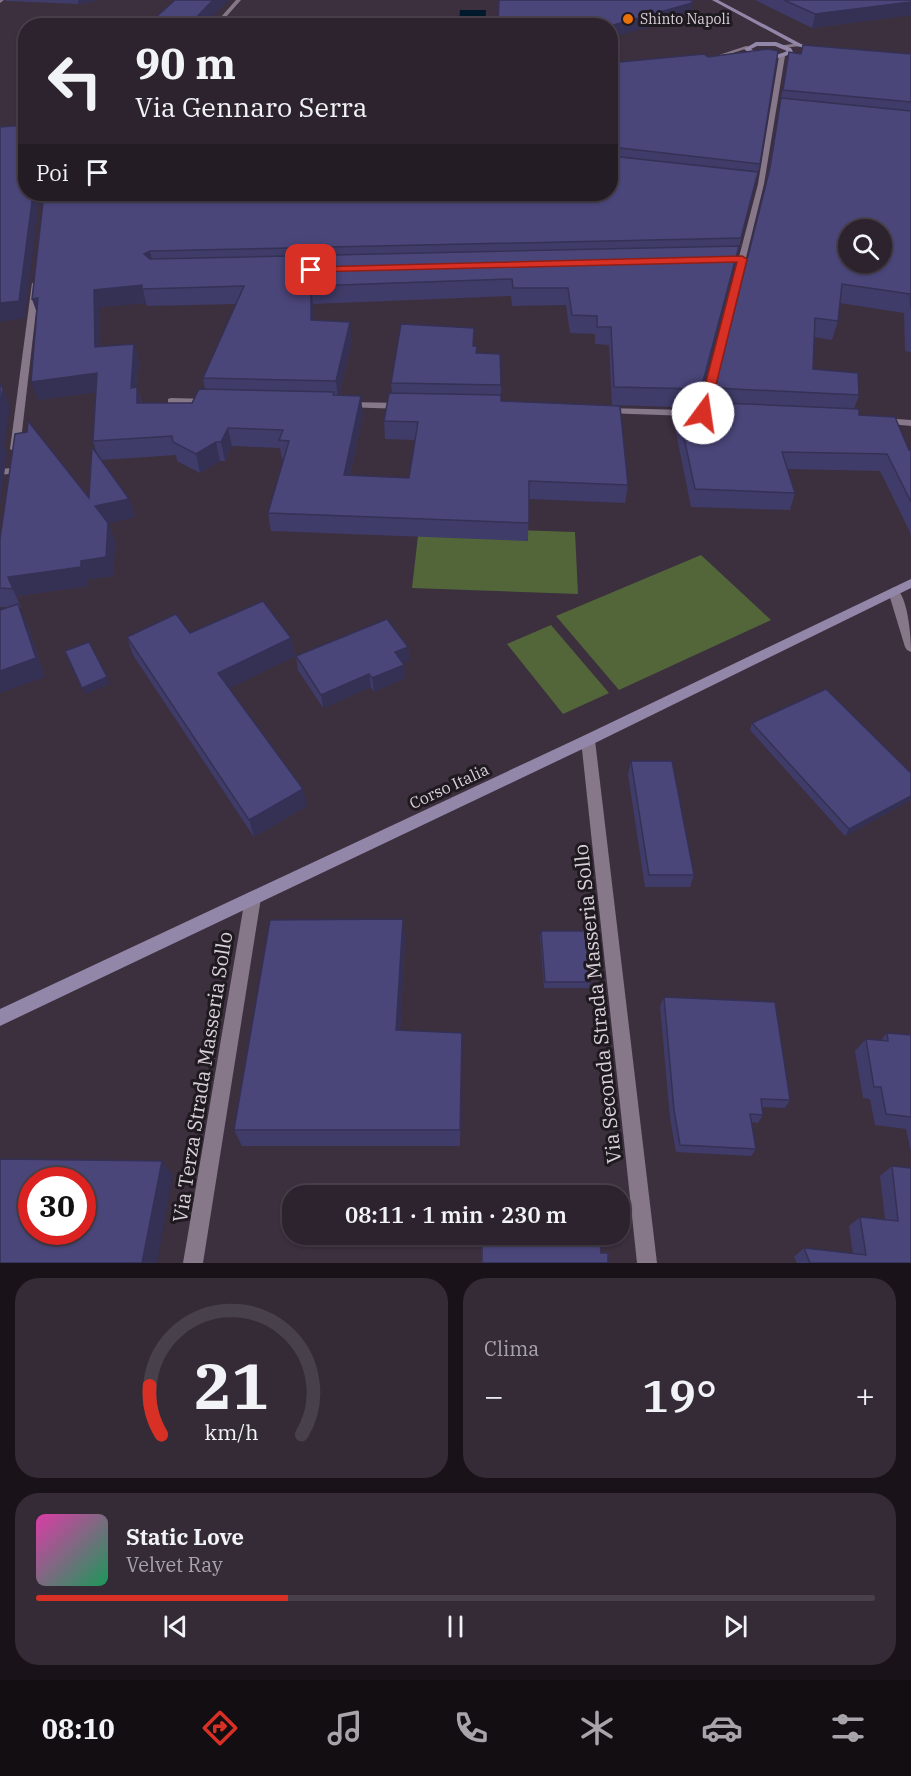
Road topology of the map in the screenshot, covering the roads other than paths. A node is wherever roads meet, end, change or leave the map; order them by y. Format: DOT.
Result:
graph roads {
  1 [pos="239,0"];
  2 [pos="714,0"];
  3 [pos="222,18"];
  4 [pos="762,26"];
  5 [pos="756,44"];
  6 [pos="799,45"];
  7 [pos="781,46"];
  8 [pos="748,47"];
  9 [pos="786,53"];
  10 [pos="795,55"];
  11 [pos="813,56"];
  12 [pos="766,57"];
  13 [pos="743,59"];
  14 [pos="731,60"];
  15 [pos="774,109"];
  16 [pos="785,110"];
  17 [pos="750,182"];
  18 [pos="761,184"];
  19 [pos="742,259"];
  20 [pos="709,260"];
  21 [pos="36,275"];
  22 [pos="171,401"];
  23 [pos="218,402"];
  24 [pos="336,405"];
  25 [pos="419,407"];
  26 [pos="597,411"];
  27 [pos="703,413"];
  28 [pos="715,414"];
  29 [pos="876,421"];
  30 [pos="911,423"];
  31 [pos="0,472"];
  32 [pos="911,583"];
  33 [pos="894,591"];
  34 [pos="911,647"];
  35 [pos="588,740"];
  36 [pos="253,898"];
  37 [pos="0,1018"];
  38 [pos="193,1263"];
  39 [pos="647,1263"];
  1 -- 3 [label="street"];
  2 -- 4 [label="street"];
  4 -- 5 [label="street"];
  4 -- 6 [label="street"];
  5 -- 7 [label="street"];
  5 -- 8 [label="street"];
  6 -- 7 [label="street"];
  6 -- 9 [label="street"];
  6 -- 11 [label="street"];
  7 -- 9 [label="street"];
  8 -- 12 [label="street"];
  8 -- 14 [label="street"];
  9 -- 10 [label="street"];
  9 -- 12 [label="street"];
  9 -- 15 [label="street"];
  12 -- 13 [label="street"];
  15 -- 16 [label="street"];
  15 -- 18 [label="street"];
  17 -- 18 [label="street"];
  18 -- 19 [label="street"];
  19 -- 20 [label="street"];
  19 -- 27 [label="street"];
  21 -- 31 [label="street"];
  22 -- 23 [label="street"];
  24 -- 25 [label="street"];
  26 -- 27 [label="street"];
  27 -- 28 [label="street"];
  29 -- 30 [label="street"];
  32 -- 33 [label="street, Corso Italia"];
  33 -- 34 [label="street"];
  33 -- 35 [label="street, Corso Italia"];
  35 -- 36 [label="street, Corso Italia"];
  35 -- 39 [label="street, Via Seconda Strada Masseria Sollo"];
  36 -- 37 [label="street, Corso Italia"];
  36 -- 38 [label="street, Via Terza Strada Masseria Sollo"];
}
